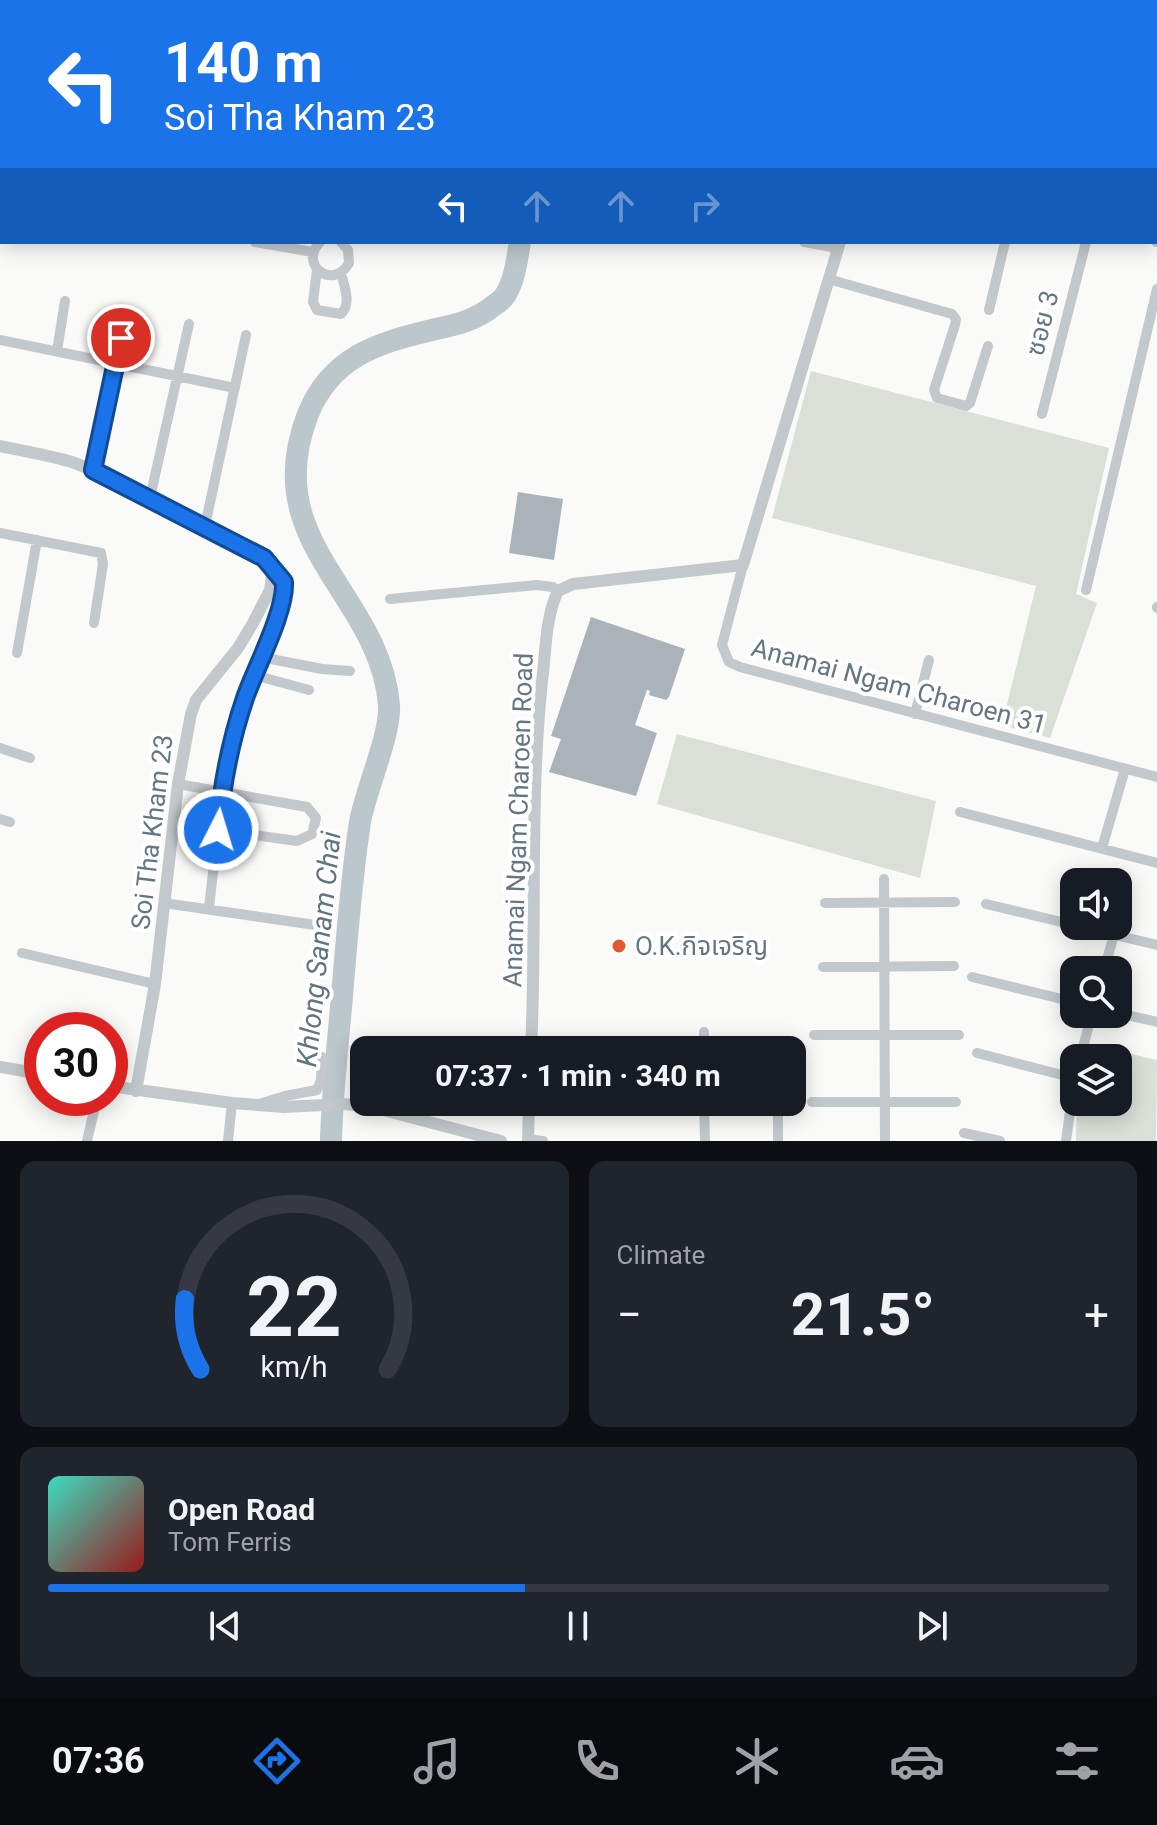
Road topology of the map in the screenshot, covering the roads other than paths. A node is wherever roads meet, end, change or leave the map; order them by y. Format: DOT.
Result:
graph roads {
  1 [pos="267,244"];
  2 [pos="319,244"];
  3 [pos="342,244"];
  4 [pos="1005,244"];
  5 [pos="1085,244"];
  6 [pos="839,245"];
  7 [pos="313,252"];
  8 [pos="317,269"];
  9 [pos="341,273"];
  10 [pos="828,279"];
  11 [pos="1157,289"];
  12 [pos="65,301"];
  13 [pos="989,310"];
  14 [pos="127,314"];
  15 [pos="189,324"];
  16 [pos="246,335"];
  17 [pos="0,340"];
  18 [pos="988,346"];
  19 [pos="57,351"];
  20 [pos="116,362"];
  21 [pos="178,375"];
  22 [pos="235,388"];
  23 [pos="1042,414"];
  24 [pos="0,446"];
  25 [pos="93,470"];
  26 [pos="150,498"];
  27 [pos="205,526"];
  28 [pos="0,533"];
  29 [pos="37,540"];
  30 [pos="743,565"];
  31 [pos="273,568"];
  32 [pos="1086,590"];
  33 [pos="558,591"];
  34 [pos="390,599"];
  35 [pos="94,623"];
  36 [pos="17,653"];
  37 [pos="261,657"];
  38 [pos="929,660"];
  39 [pos="350,671"];
  40 [pos="254,675"];
  41 [pos="309,690"];
  42 [pos="915,714"];
  43 [pos="0,748"];
  44 [pos="30,758"];
  45 [pos="1125,769"];
  46 [pos="1157,777"];
  47 [pos="178,784"];
  48 [pos="222,792"];
  49 [pos="960,812"];
  50 [pos="218,830"];
  51 [pos="1102,848"];
  52 [pos="1157,863"];
  53 [pos="884,879"];
  54 [pos="955,902"];
  55 [pos="164,903"];
  56 [pos="825,903"];
  57 [pos="885,903"];
  58 [pos="986,904"];
  59 [pos="209,908"];
  60 [pos="1060,922"];
  61 [pos="322,926"];
  62 [pos="1132,939"];
  63 [pos="1157,945"];
  64 [pos="22,953"];
  65 [pos="954,966"];
  66 [pos="823,967"];
  67 [pos="883,967"];
  68 [pos="972,977"];
  69 [pos="155,984"];
  70 [pos="1060,999"];
  71 [pos="1132,1016"];
  72 [pos="1157,1022"];
  73 [pos="704,1032"];
  74 [pos="814,1035"];
  75 [pos="959,1035"];
  76 [pos="531,1036"];
  77 [pos="704,1036"];
  78 [pos="886,1036"];
  79 [pos="977,1053"];
  80 [pos="322,1057"];
  81 [pos="0,1067"];
  82 [pos="24,1071"];
  83 [pos="1060,1076"];
  84 [pos="128,1089"];
  85 [pos="136,1091"];
  86 [pos="812,1102"];
  87 [pos="956,1102"];
  88 [pos="232,1103"];
  89 [pos="884,1103"];
  90 [pos="257,1105"];
  91 [pos="93,1116"];
  92 [pos="529,1116"];
  93 [pos="704,1116"];
  94 [pos="778,1116"];
  95 [pos="1069,1116"];
  96 [pos="964,1133"];
  97 [pos="528,1140"];
  98 [pos="87,1141"];
  99 [pos="228,1141"];
  100 [pos="501,1141"];
  101 [pos="543,1141"];
  102 [pos="705,1141"];
  103 [pos="778,1141"];
  104 [pos="885,1141"];
  105 [pos="1000,1141"];
  106 [pos="1066,1141"];
  1 -- 7 [label="street"];
  2 -- 7 [label="street"];
  3 -- 9 [label="street"];
  4 -- 13 [label="street"];
  5 -- 23 [label="street, ซอย 3"];
  6 -- 10 [label="street"];
  7 -- 8 [label="street"];
  8 -- 9 [label="street"];
  8 -- 9 [label="street"];
  10 -- 18 [label="street"];
  10 -- 30 [label="street"];
  11 -- 32 [label="street"];
  12 -- 19 [label="street"];
  14 -- 20 [label="street"];
  15 -- 21 [label="street"];
  16 -- 22 [label="street"];
  17 -- 19 [label="street"];
  19 -- 20 [label="street"];
  20 -- 21 [label="street"];
  20 -- 25 [label="street"];
  21 -- 22 [label="street"];
  21 -- 26 [label="street"];
  22 -- 27 [label="street"];
  24 -- 25 [label="street"];
  25 -- 26 [label="street"];
  26 -- 27 [label="street"];
  27 -- 31 [label="street"];
  28 -- 29 [label="street"];
  29 -- 35 [label="street"];
  29 -- 36 [label="street"];
  30 -- 33 [label="street"];
  30 -- 42 [label="street, Anamai Ngam Charoen 31"];
  31 -- 37 [label="street"];
  31 -- 47 [label="street, Soi Tha Kham 23"];
  33 -- 34 [label="street"];
  33 -- 76 [label="street, Anamai Ngam Charoen Road"];
  37 -- 39 [label="street"];
  37 -- 40 [label="street"];
  38 -- 42 [label="street"];
  40 -- 41 [label="street"];
  40 -- 48 [label="street"];
  42 -- 45 [label="street, Anamai Ngam Charoen 31"];
  43 -- 44 [label="street"];
  45 -- 46 [label="street, Anamai Ngam Charoen 31"];
  45 -- 51 [label="street"];
  47 -- 48 [label="street"];
  47 -- 55 [label="street, Soi Tha Kham 23"];
  48 -- 50 [label="street"];
  48 -- 50 [label="street"];
  49 -- 51 [label="street"];
  50 -- 59 [label="street"];
  51 -- 52 [label="street"];
  53 -- 57 [label="street"];
  54 -- 57 [label="street"];
  55 -- 59 [label="street"];
  55 -- 69 [label="street, Soi Tha Kham 23"];
  56 -- 57 [label="street"];
  57 -- 67 [label="street"];
  58 -- 60 [label="street"];
  59 -- 61 [label="street"];
  62 -- 63 [label="street"];
  64 -- 69 [label="street"];
  65 -- 67 [label="street"];
  66 -- 67 [label="street"];
  67 -- 78 [label="street"];
  68 -- 70 [label="street"];
  69 -- 85 [label="street, Soi Tha Kham 23"];
  71 -- 72 [label="street"];
  73 -- 77 [label="street"];
  74 -- 78 [label="street"];
  75 -- 78 [label="street"];
  78 -- 89 [label="street"];
  79 -- 83 [label="street"];
  80 -- 90 [label="street"];
  81 -- 82 [label="street"];
  84 -- 85 [label="street"];
  85 -- 88 [label="street"];
  86 -- 89 [label="street"];
  87 -- 89 [label="street"];
  88 -- 90 [label="street"];
  88 -- 99 [label="street"];
  89 -- 104 [label="street"];
  90 -- 100 [label="street"];
  91 -- 98 [label="street"];
  92 -- 97 [label="street"];
  93 -- 102 [label="street"];
  94 -- 103 [label="street"];
  95 -- 106 [label="street"];
  96 -- 105 [label="street"];
  97 -- 101 [label="street"];
}
